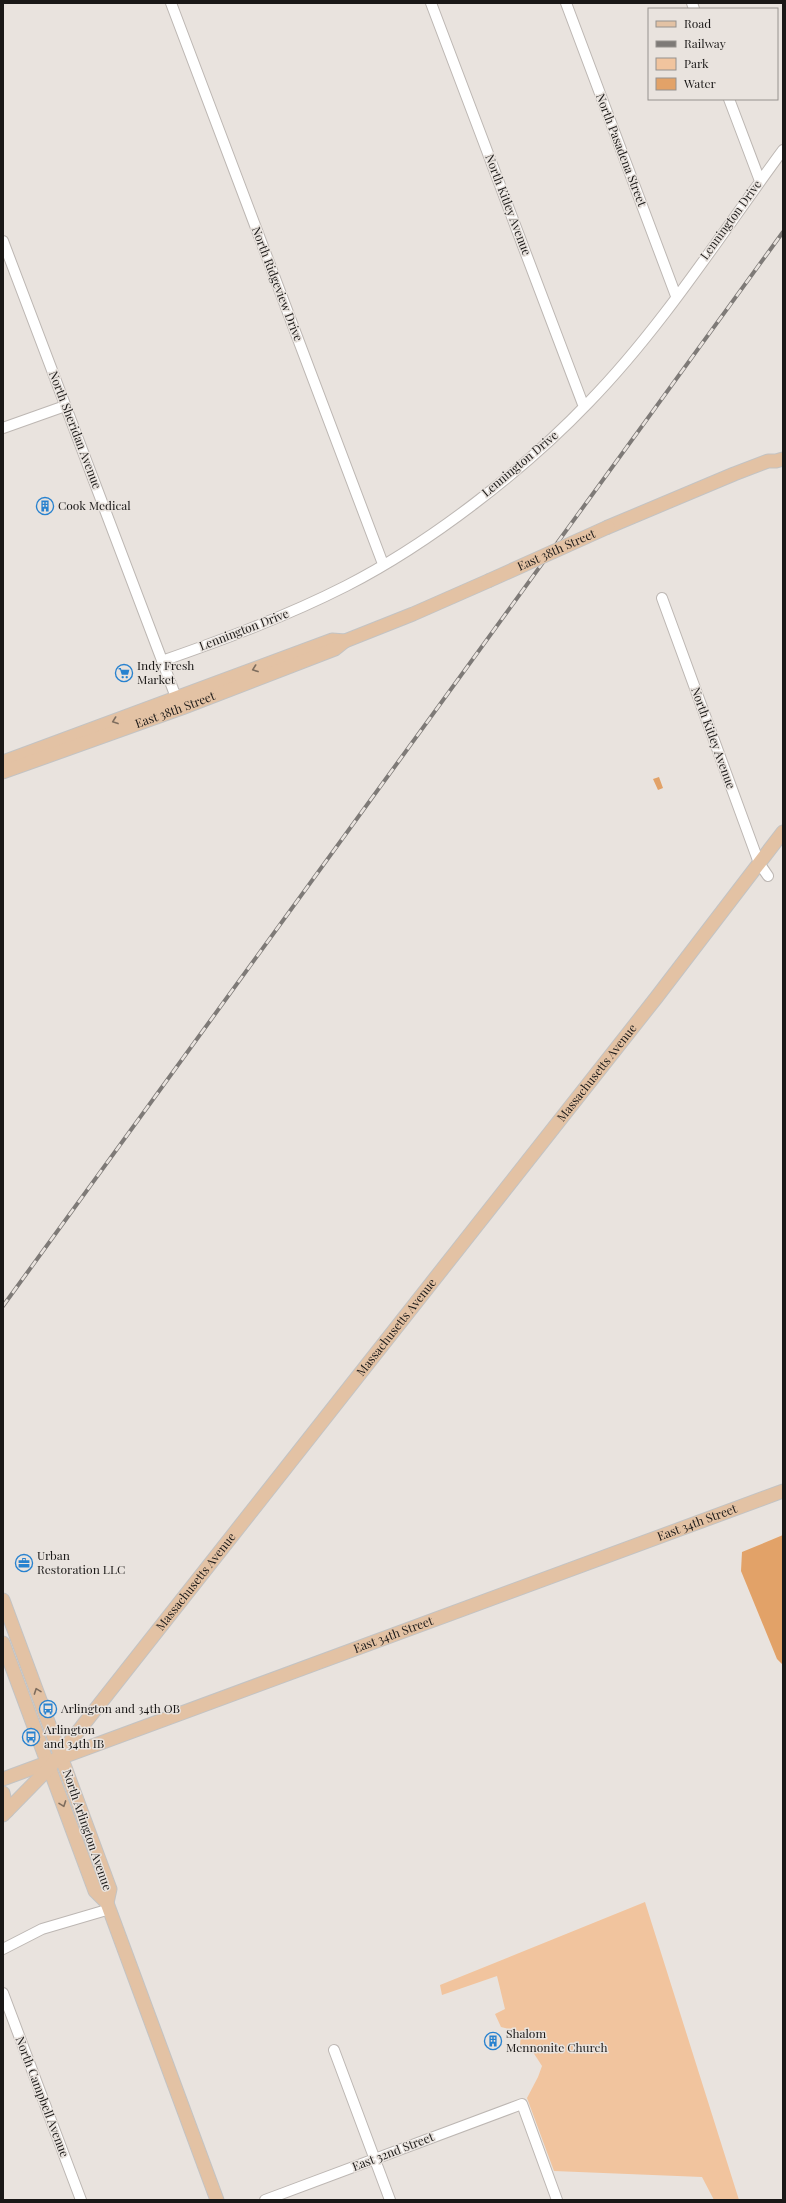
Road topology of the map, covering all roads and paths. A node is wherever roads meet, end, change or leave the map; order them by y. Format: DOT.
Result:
graph roads {
  1 [pos="171,3"];
  2 [pos="431,3"];
  3 [pos="566,3"];
  4 [pos="728,100"];
  5 [pos="783,150"];
  6 [pos="760,181"];
  7 [pos="3,241"];
  8 [pos="676,296"];
  9 [pos="65,406"];
  10 [pos="584,407"];
  11 [pos="3,428"];
  12 [pos="783,450"];
  13 [pos="783,459"];
  14 [pos="768,460"];
  15 [pos="384,564"];
  16 [pos="662,598"];
  17 [pos="162,661"];
  18 [pos="180,703"];
  19 [pos="3,762"];
  20 [pos="3,772"];
  21 [pos="783,832"];
  22 [pos="759,863"];
  23 [pos="768,876"];
  24 [pos="783,1491"];
  25 [pos="3,1600"];
  26 [pos="3,1643"];
  27 [pos="55,1761"];
  28 [pos="3,1779"];
  29 [pos="3,1793"];
  30 [pos="5,1813"];
  31 [pos="108,1906"];
  32 [pos="3,1949"];
  33 [pos="3,1994"];
  34 [pos="334,2050"];
  35 [pos="375,2160"];
  36 [pos="80,2200"];
  37 [pos="217,2200"];
  38 [pos="265,2200"];
  39 [pos="390,2200"];
  40 [pos="557,2200"];
  1 -- 15 [label="street, North Ridgeview Drive"];
  2 -- 10 [label="street, North Kitley Avenue"];
  3 -- 8 [label="street, North Pasadena Street"];
  4 -- 6 [label="street"];
  5 -- 6 [label="street, Lennington Drive"];
  6 -- 8 [label="street, Lennington Drive"];
  7 -- 9 [label="street, North Sheridan Avenue"];
  8 -- 10 [label="street, Lennington Drive"];
  9 -- 11 [label="street"];
  9 -- 17 [label="street, North Sheridan Avenue"];
  10 -- 15 [label="street, Lennington Drive"];
  12 -- 14 [label="main road, East 38th Street"];
  13 -- 14 [label="main road, East 38th Street"];
  14 -- 18 [label="main road, East 38th Street, bridge"];
  15 -- 17 [label="street, Lennington Drive"];
  16 -- 22 [label="street, North Kitley Avenue"];
  17 -- 18 [label="street, North Sheridan Avenue"];
  18 -- 19 [label="main road, East 38th Street, one-way"];
  18 -- 20 [label="main road, East 38th Street"];
  21 -- 22 [label="main road, Massachusetts Avenue"];
  22 -- 23 [label="street, North Kitley Avenue"];
  22 -- 27 [label="main road, Massachusetts Avenue"];
  24 -- 27 [label="main road, East 34th Street"];
  27 -- 25 [label="main road, North Arlington Avenue, one-way"];
  26 -- 27 [label="main road, North Arlington Avenue"];
  27 -- 28 [label="main road, East 34th Street"];
  27 -- 30 [label="main road, Massachusetts Avenue"];
  27 -- 31 [label="main road, North Arlington Avenue"];
  29 -- 30 [label="main road"];
  31 -- 32 [label="street"];
  31 -- 37 [label="main road, North Arlington Avenue"];
  33 -- 36 [label="street, North Campbell Avenue"];
  34 -- 35 [label="street"];
  35 -- 38 [label="street, East 32nd Street"];
  35 -- 39 [label="street"];
  35 -- 40 [label="street, East 32nd Street"];
}
